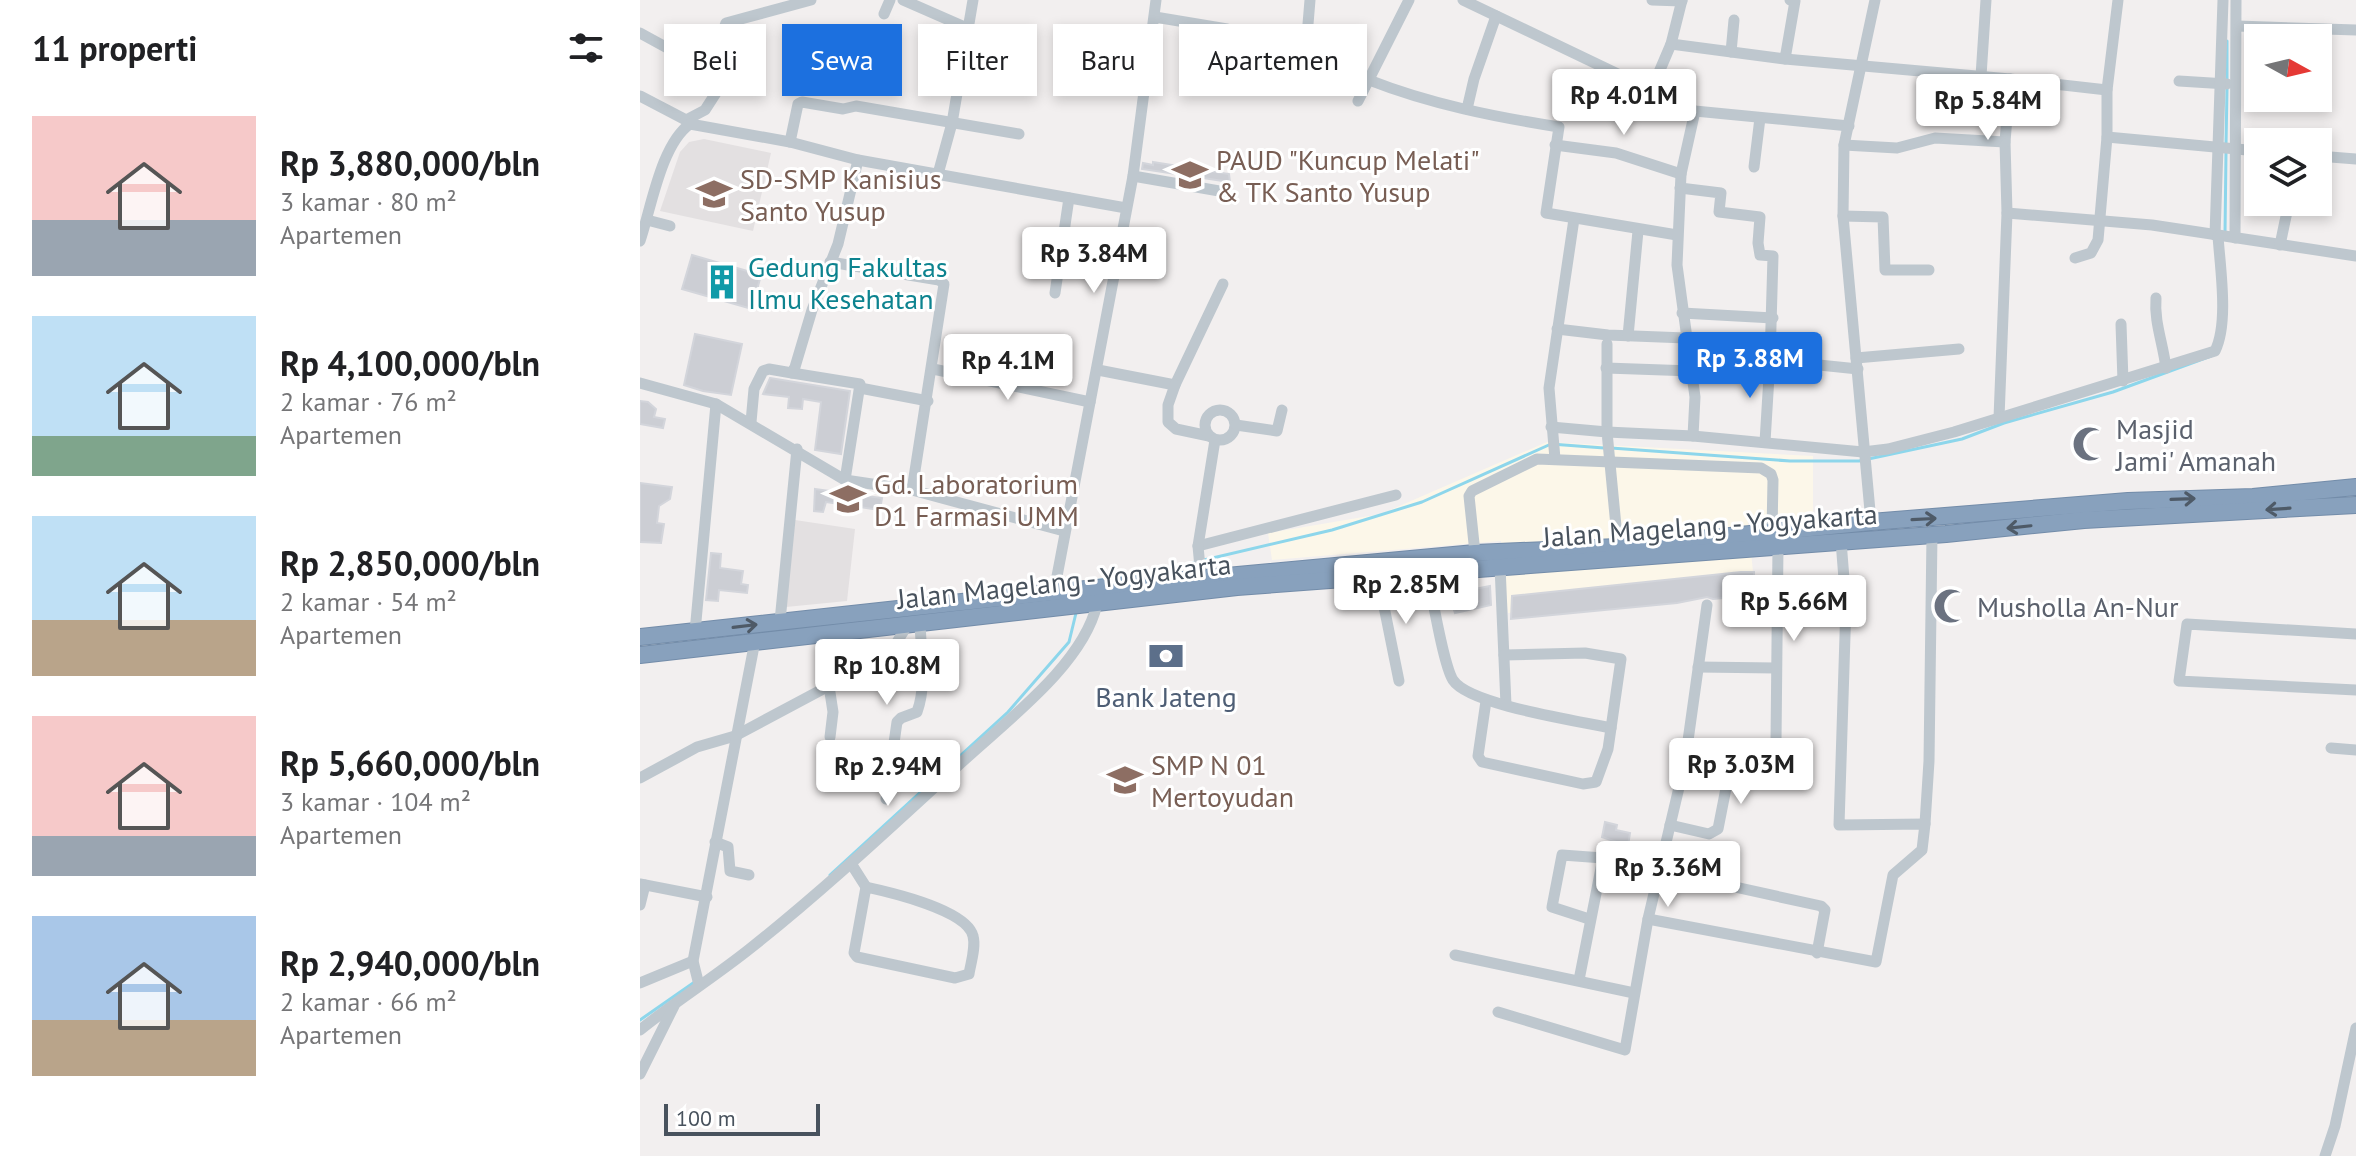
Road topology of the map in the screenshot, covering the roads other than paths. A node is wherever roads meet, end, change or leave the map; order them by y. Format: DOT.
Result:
graph roads {
  1 [pos="811,0"];
  2 [pos="890,0"];
  3 [pos="903,0"];
  4 [pos="973,0"];
  5 [pos="1156,0"];
  6 [pos="1310,0"];
  7 [pos="1409,0"];
  8 [pos="1463,0"];
  9 [pos="1652,0"];
  10 [pos="1682,0"];
  11 [pos="1793,0"];
  12 [pos="1875,0"];
  13 [pos="1986,0"];
  14 [pos="2118,0"];
  15 [pos="2223,0"];
  16 [pos="2236,0"];
  17 [pos="884,14"];
  18 [pos="1496,16"];
  19 [pos="1155,17"];
  20 [pos="1734,20"];
  21 [pos="726,24"];
  22 [pos="958,24"];
  23 [pos="968,24"];
  24 [pos="2237,26"];
  25 [pos="2356,30"];
  26 [pos="640,33"];
  27 [pos="1671,44"];
  28 [pos="664,46"];
  29 [pos="1731,52"];
  30 [pos="1785,59"];
  31 [pos="1864,66"];
  32 [pos="1981,76"];
  33 [pos="2010,79"];
  34 [pos="1369,80"];
  35 [pos="2179,81"];
  36 [pos="2228,84"];
  37 [pos="2107,90"];
  38 [pos="1651,91"];
  39 [pos="640,96"];
  40 [pos="714,96"];
  41 [pos="956,96"];
  42 [pos="1358,101"];
  43 [pos="1467,109"];
  44 [pos="1695,111"];
  45 [pos="1760,118"];
  46 [pos="688,122"];
  47 [pos="952,123"];
  48 [pos="1849,126"];
  49 [pos="1019,134"];
  50 [pos="2107,137"];
  51 [pos="790,142"];
  52 [pos="2005,142"];
  53 [pos="1555,145"];
  54 [pos="1844,145"];
  55 [pos="2226,149"];
  56 [pos="2244,150"];
  57 [pos="2332,157"];
  58 [pos="2356,159"];
  59 [pos="858,160"];
  60 [pos="1754,167"];
  61 [pos="938,174"];
  62 [pos="1681,174"];
  63 [pos="1133,176"];
  64 [pos="1680,188"];
  65 [pos="1225,192"];
  66 [pos="1069,198"];
  67 [pos="1126,208"];
  68 [pos="2007,213"];
  69 [pos="1843,216"];
  70 [pos="2286,216"];
  71 [pos="1574,219"];
  72 [pos="2100,219"];
  73 [pos="647,220"];
  74 [pos="670,226"];
  75 [pos="1638,231"];
  76 [pos="1677,235"];
  77 [pos="2223,237"];
  78 [pos="640,241"];
  79 [pos="2280,245"];
  80 [pos="2356,256"];
  81 [pos="2075,258"];
  82 [pos="830,262"];
  83 [pos="1929,270"];
  84 [pos="1223,284"];
  85 [pos="1055,293"];
  86 [pos="2156,298"];
  87 [pos="1682,313"];
  88 [pos="1773,318"];
  89 [pos="2121,324"];
  90 [pos="1557,329"];
  91 [pos="1628,336"];
  92 [pos="1686,338"];
  93 [pos="1607,344"];
  94 [pos="1959,349"];
  95 [pos="1770,360"];
  96 [pos="1857,364"];
  97 [pos="2166,365"];
  98 [pos="1606,368"];
  99 [pos="933,369"];
  100 [pos="1098,370"];
  101 [pos="1692,371"];
  102 [pos="792,373"];
  103 [pos="2123,381"];
  104 [pos="640,383"];
  105 [pos="1175,385"];
  106 [pos="860,388"];
  107 [pos="928,401"];
  108 [pos="1090,402"];
  109 [pos="716,404"];
  110 [pos="1282,410"];
  111 [pos="1999,416"];
  112 [pos="751,422"];
  113 [pos="1236,425"];
  114 [pos="1551,434"];
  115 [pos="1693,436"];
  116 [pos="1212,438"];
  117 [pos="1765,442"];
  118 [pos="1607,447"];
  119 [pos="797,449"];
  120 [pos="1864,458"];
  121 [pos="1555,459"];
  122 [pos="845,480"];
  123 [pos="2356,487"];
  124 [pos="912,490"];
  125 [pos="1396,495"];
  126 [pos="2356,505"];
  127 [pos="1871,522"];
  128 [pos="1064,531"];
  129 [pos="1932,534"];
  130 [pos="1775,539"];
  131 [pos="1841,541"];
  132 [pos="1618,547"];
  133 [pos="1198,550"];
  134 [pos="1475,553"];
  135 [pos="1500,566"];
  136 [pos="1427,571"];
  137 [pos="1200,575"];
  138 [pos="1378,577"];
  139 [pos="1237,581"];
  140 [pos="1059,592"];
  141 [pos="1095,596"];
  142 [pos="1707,605"];
  143 [pos="780,621"];
  144 [pos="914,624"];
  145 [pos="695,632"];
  146 [pos="2356,634"];
  147 [pos="640,637"];
  148 [pos="755,641"];
  149 [pos="640,655"];
  150 [pos="1504,655"];
  151 [pos="1698,667"];
  152 [pos="1776,668"];
  153 [pos="1399,681"];
  154 [pos="829,686"];
  155 [pos="2356,690"];
  156 [pos="1486,701"];
  157 [pos="1506,705"];
  158 [pos="1611,728"];
  159 [pos="735,736"];
  160 [pos="830,737"];
  161 [pos="1776,741"];
  162 [pos="2331,748"];
  163 [pos="2356,750"];
  164 [pos="1685,762"];
  165 [pos="640,778"];
  166 [pos="886,799"];
  167 [pos="1925,824"];
  168 [pos="1670,825"];
  169 [pos="715,842"];
  170 [pos="1603,858"];
  171 [pos="852,865"];
  172 [pos="1660,870"];
  173 [pos="749,875"];
  174 [pos="642,884"];
  175 [pos="866,887"];
  176 [pos="707,897"];
  177 [pos="640,905"];
  178 [pos="1589,919"];
  179 [pos="1648,919"];
  180 [pos="1817,953"];
  181 [pos="1455,955"];
  182 [pos="693,965"];
  183 [pos="1579,980"];
  184 [pos="640,983"];
  185 [pos="698,983"];
  186 [pos="1634,993"];
  187 [pos="676,1002"];
  188 [pos="1498,1012"];
  189 [pos="2356,1028"];
  190 [pos="640,1030"];
  191 [pos="640,1074"];
  192 [pos="2325,1156"];
  1 -- 21 [label="street"];
  2 -- 17 [label="street"];
  3 -- 22 [label="street"];
  4 -- 23 [label="street"];
  5 -- 19 [label="street"];
  6 -- 19 [label="street"];
  7 -- 34 [label="street"];
  8 -- 18 [label="street"];
  9 -- 10 [label="street"];
  10 -- 27 [label="street"];
  11 -- 30 [label="street"];
  12 -- 31 [label="street"];
  13 -- 32 [label="street"];
  14 -- 37 [label="street"];
  15 -- 36 [label="street"];
  16 -- 24 [label="street"];
  18 -- 38 [label="street"];
  18 -- 43 [label="street"];
  19 -- 63 [label="street"];
  20 -- 29 [label="street"];
  24 -- 25 [label="street"];
  24 -- 36 [label="street"];
  26 -- 28 [label="street"];
  27 -- 29 [label="street"];
  27 -- 38 [label="street"];
  29 -- 30 [label="street"];
  30 -- 31 [label="street"];
  31 -- 32 [label="street"];
  31 -- 48 [label="street"];
  32 -- 33 [label="street"];
  33 -- 37 [label="street"];
  33 -- 52 [label="street"];
  34 -- 42 [label="street"];
  34 -- 43 [label="street"];
  35 -- 36 [label="street"];
  36 -- 55 [label="street"];
  37 -- 50 [label="street"];
  38 -- 44 [label="street"];
  39 -- 46 [label="street"];
  40 -- 46 [label="street"];
  41 -- 47 [label="street"];
  43 -- 53 [label="street"];
  44 -- 45 [label="street"];
  44 -- 62 [label="street"];
  45 -- 48 [label="street"];
  45 -- 60 [label="street"];
  46 -- 51 [label="street"];
  46 -- 73 [label="street"];
  47 -- 49 [label="street"];
  47 -- 51 [label="street"];
  47 -- 61 [label="street"];
  48 -- 54 [label="street"];
  50 -- 55 [label="street"];
  50 -- 72 [label="street"];
  51 -- 59 [label="street"];
  52 -- 54 [label="street"];
  52 -- 68 [label="street"];
  53 -- 62 [label="street"];
  53 -- 71 [label="street"];
  54 -- 69 [label="street"];
  55 -- 56 [label="street"];
  55 -- 77 [label="street"];
  55 -- 77 [label="street"];
  57 -- 58 [label="street"];
  59 -- 61 [label="street"];
  59 -- 82 [label="street"];
  61 -- 66 [label="street"];
  62 -- 64 [label="street"];
  63 -- 65 [label="street"];
  63 -- 67 [label="street"];
  64 -- 76 [label="street"];
  64 -- 88 [label="street"];
  66 -- 67 [label="street"];
  66 -- 85 [label="street"];
  67 -- 100 [label="street"];
  68 -- 72 [label="street"];
  68 -- 111 [label="street"];
  69 -- 83 [label="street"];
  69 -- 96 [label="street"];
  70 -- 79 [label="street"];
  71 -- 75 [label="street"];
  71 -- 90 [label="street"];
  72 -- 77 [label="street"];
  72 -- 81 [label="street"];
  73 -- 74 [label="street"];
  73 -- 78 [label="street"];
  75 -- 76 [label="street"];
  75 -- 91 [label="street"];
  76 -- 87 [label="street"];
  77 -- 79 [label="street"];
  77 -- 97 [label="street"];
  79 -- 80 [label="street"];
  82 -- 99 [label="street"];
  82 -- 102 [label="street"];
  84 -- 105 [label="street"];
  86 -- 97 [label="street"];
  87 -- 88 [label="street"];
  87 -- 92 [label="street"];
  88 -- 95 [label="street"];
  89 -- 103 [label="street"];
  90 -- 91 [label="street"];
  90 -- 114 [label="street"];
  91 -- 92 [label="street"];
  92 -- 101 [label="street"];
  93 -- 98 [label="street"];
  94 -- 96 [label="street"];
  95 -- 96 [label="street"];
  95 -- 117 [label="street"];
  96 -- 120 [label="street"];
  97 -- 103 [label="street"];
  98 -- 101 [label="street"];
  98 -- 118 [label="street"];
  99 -- 107 [label="street"];
  99 -- 108 [label="street"];
  100 -- 105 [label="street"];
  100 -- 108 [label="street"];
  101 -- 115 [label="street"];
  102 -- 106 [label="street"];
  102 -- 112 [label="street"];
  103 -- 111 [label="street"];
  104 -- 109 [label="street"];
  105 -- 116 [label="street"];
  106 -- 107 [label="street"];
  106 -- 122 [label="street"];
  107 -- 124 [label="street"];
  108 -- 128 [label="street"];
  109 -- 112 [label="street"];
  109 -- 145 [label="street"];
  110 -- 113 [label="street"];
  111 -- 120 [label="street"];
  112 -- 119 [label="street"];
  113 -- 116 [label="street"];
  113 -- 116 [label="street"];
  114 -- 118 [label="street"];
  114 -- 121 [label="street"];
  115 -- 117 [label="street"];
  115 -- 118 [label="street"];
  116 -- 133 [label="street"];
  117 -- 120 [label="street"];
  118 -- 121 [label="street"];
  118 -- 130 [label="street"];
  118 -- 132 [label="street"];
  119 -- 122 [label="street"];
  119 -- 143 [label="street"];
  120 -- 127 [label="street"];
  121 -- 134 [label="street"];
  122 -- 124 [label="street"];
  127 -- 123 [label="highway, Jalan Magelang - Yogyakarta, one-way"];
  124 -- 128 [label="street"];
  125 -- 133 [label="street"];
  126 -- 129 [label="highway, Jalan Magelang - Yogyakarta, one-way"];
  127 -- 130 [label="highway, Jalan Magelang - Yogyakarta"];
  128 -- 140 [label="street"];
  129 -- 131 [label="highway, Jalan Magelang - Yogyakarta"];
  129 -- 167 [label="street"];
  130 -- 131 [label="highway, Jalan Magelang - Yogyakarta"];
  130 -- 132 [label="highway, Jalan Magelang - Yogyakarta"];
  130 -- 135 [label="highway, Jalan Magelang - Yogyakarta"];
  130 -- 152 [label="street"];
  131 -- 167 [label="street"];
  132 -- 134 [label="highway, Jalan Magelang - Yogyakarta"];
  133 -- 137 [label="street"];
  134 -- 139 [label="highway, Jalan Magelang - Yogyakarta"];
  135 -- 136 [label="highway, Jalan Magelang - Yogyakarta"];
  135 -- 150 [label="street"];
  136 -- 138 [label="highway, Jalan Magelang - Yogyakarta"];
  136 -- 156 [label="street"];
  137 -- 139 [label="highway, Jalan Magelang - Yogyakarta"];
  137 -- 141 [label="highway, Jalan Magelang - Yogyakarta"];
  138 -- 139 [label="highway, Jalan Magelang - Yogyakarta"];
  138 -- 153 [label="street"];
  139 -- 141 [label="highway, Jalan Magelang - Yogyakarta"];
  140 -- 141 [label="highway, Jalan Magelang - Yogyakarta"];
  140 -- 143 [label="highway, Jalan Magelang - Yogyakarta"];
  141 -- 144 [label="highway, Jalan Magelang - Yogyakarta"];
  141 -- 171 [label="street"];
  142 -- 151 [label="street"];
  145 -- 143 [label="highway, Jalan Magelang - Yogyakarta, one-way"];
  144 -- 148 [label="highway, Jalan Magelang - Yogyakarta"];
  144 -- 154 [label="street"];
  144 -- 166 [label="street"];
  145 -- 147 [label="highway, Jalan Magelang - Yogyakarta"];
  146 -- 155 [label="street"];
  148 -- 149 [label="highway, Jalan Magelang - Yogyakarta"];
  148 -- 159 [label="street"];
  150 -- 157 [label="street"];
  150 -- 158 [label="street"];
  151 -- 152 [label="street"];
  151 -- 164 [label="street"];
  152 -- 161 [label="street"];
  154 -- 159 [label="street"];
  154 -- 160 [label="street"];
  156 -- 157 [label="street"];
  156 -- 158 [label="street"];
  157 -- 158 [label="street"];
  159 -- 165 [label="street"];
  159 -- 169 [label="street"];
  162 -- 163 [label="street"];
  164 -- 168 [label="street"];
  164 -- 168 [label="street"];
  167 -- 180 [label="street"];
  168 -- 172 [label="street"];
  169 -- 173 [label="street"];
  169 -- 176 [label="street"];
  170 -- 172 [label="street"];
  170 -- 178 [label="street"];
  170 -- 178 [label="street"];
  171 -- 175 [label="street"];
  171 -- 185 [label="street"];
  172 -- 179 [label="street"];
  172 -- 180 [label="street"];
  174 -- 176 [label="street"];
  174 -- 177 [label="street"];
  175 -- 175 [label="street"];
  176 -- 182 [label="street"];
  178 -- 183 [label="street"];
  179 -- 180 [label="street"];
  179 -- 186 [label="street"];
  181 -- 183 [label="street"];
  182 -- 184 [label="street"];
  182 -- 185 [label="street"];
  183 -- 186 [label="street"];
  185 -- 187 [label="street"];
  186 -- 188 [label="street"];
  187 -- 190 [label="street"];
  187 -- 191 [label="street"];
  189 -- 192 [label="street"];
}
